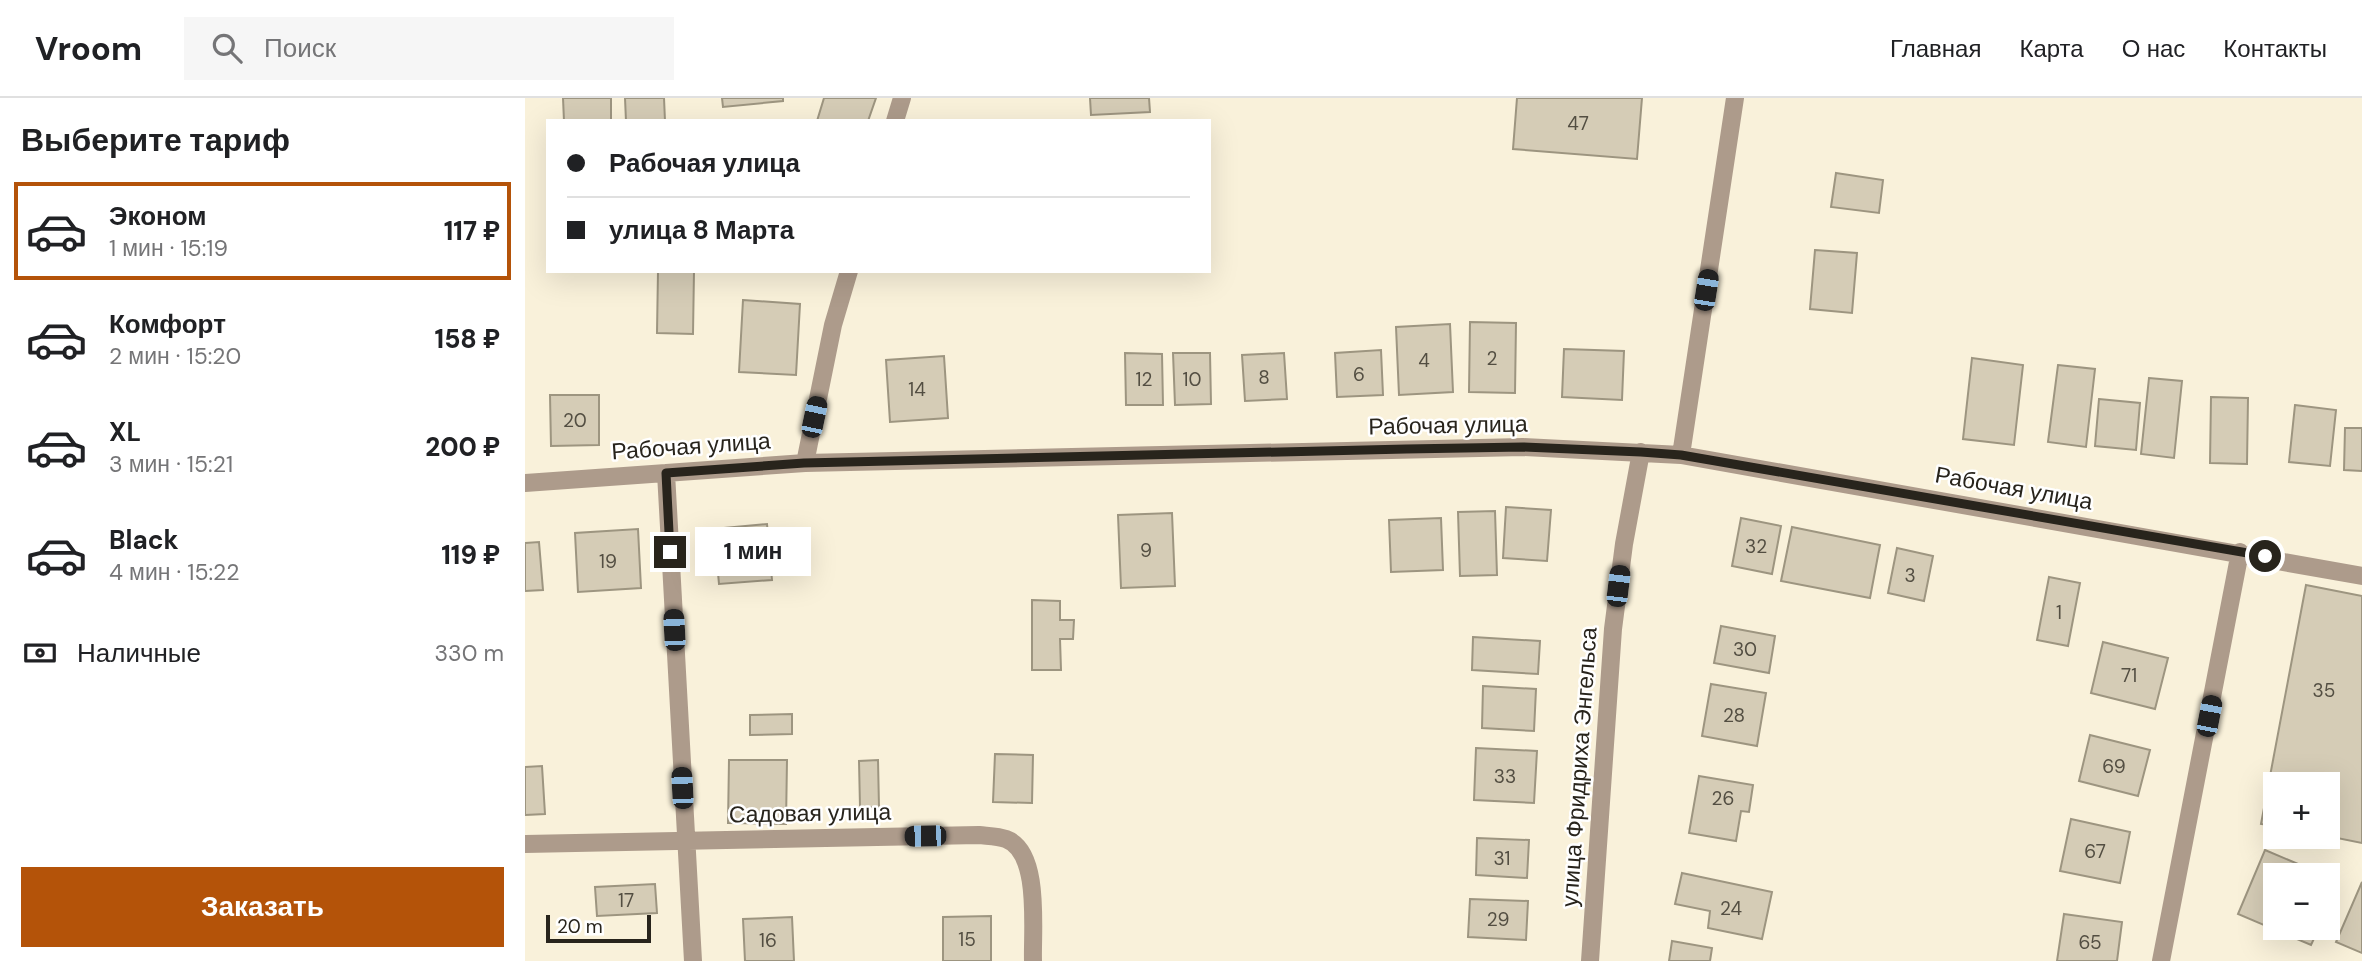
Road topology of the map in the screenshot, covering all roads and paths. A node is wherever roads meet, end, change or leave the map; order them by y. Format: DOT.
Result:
graph roads {
  1 [pos="902,98"];
  2 [pos="1735,98"];
  3 [pos="896,119"];
  4 [pos="848,273"];
  5 [pos="1641,452"];
  6 [pos="1681,455"];
  7 [pos="804,463"];
  8 [pos="666,473"];
  9 [pos="525,483"];
  10 [pos="2240,552"];
  11 [pos="2362,576"];
  12 [pos="685,840"];
  13 [pos="525,844"];
  14 [pos="692,961"];
  15 [pos="1033,961"];
  16 [pos="1590,961"];
  17 [pos="2161,961"];
  1 -- 3 [label="street"];
  2 -- 6 [label="street"];
  4 -- 7 [label="street"];
  5 -- 6 [label="street, Рабочая улица"];
  5 -- 7 [label="street, Рабочая улица"];
  5 -- 16 [label="street, улица Фридриха Энгельса"];
  6 -- 10 [label="street, Рабочая улица"];
  7 -- 8 [label="street, Рабочая улица"];
  8 -- 9 [label="street, Рабочая улица"];
  8 -- 12 [label="street"];
  10 -- 11 [label="street, Рабочая улица"];
  10 -- 17 [label="street"];
  12 -- 13 [label="street, Садовая улица"];
  12 -- 14 [label="street"];
  12 -- 15 [label="street, Садовая улица"];
}
